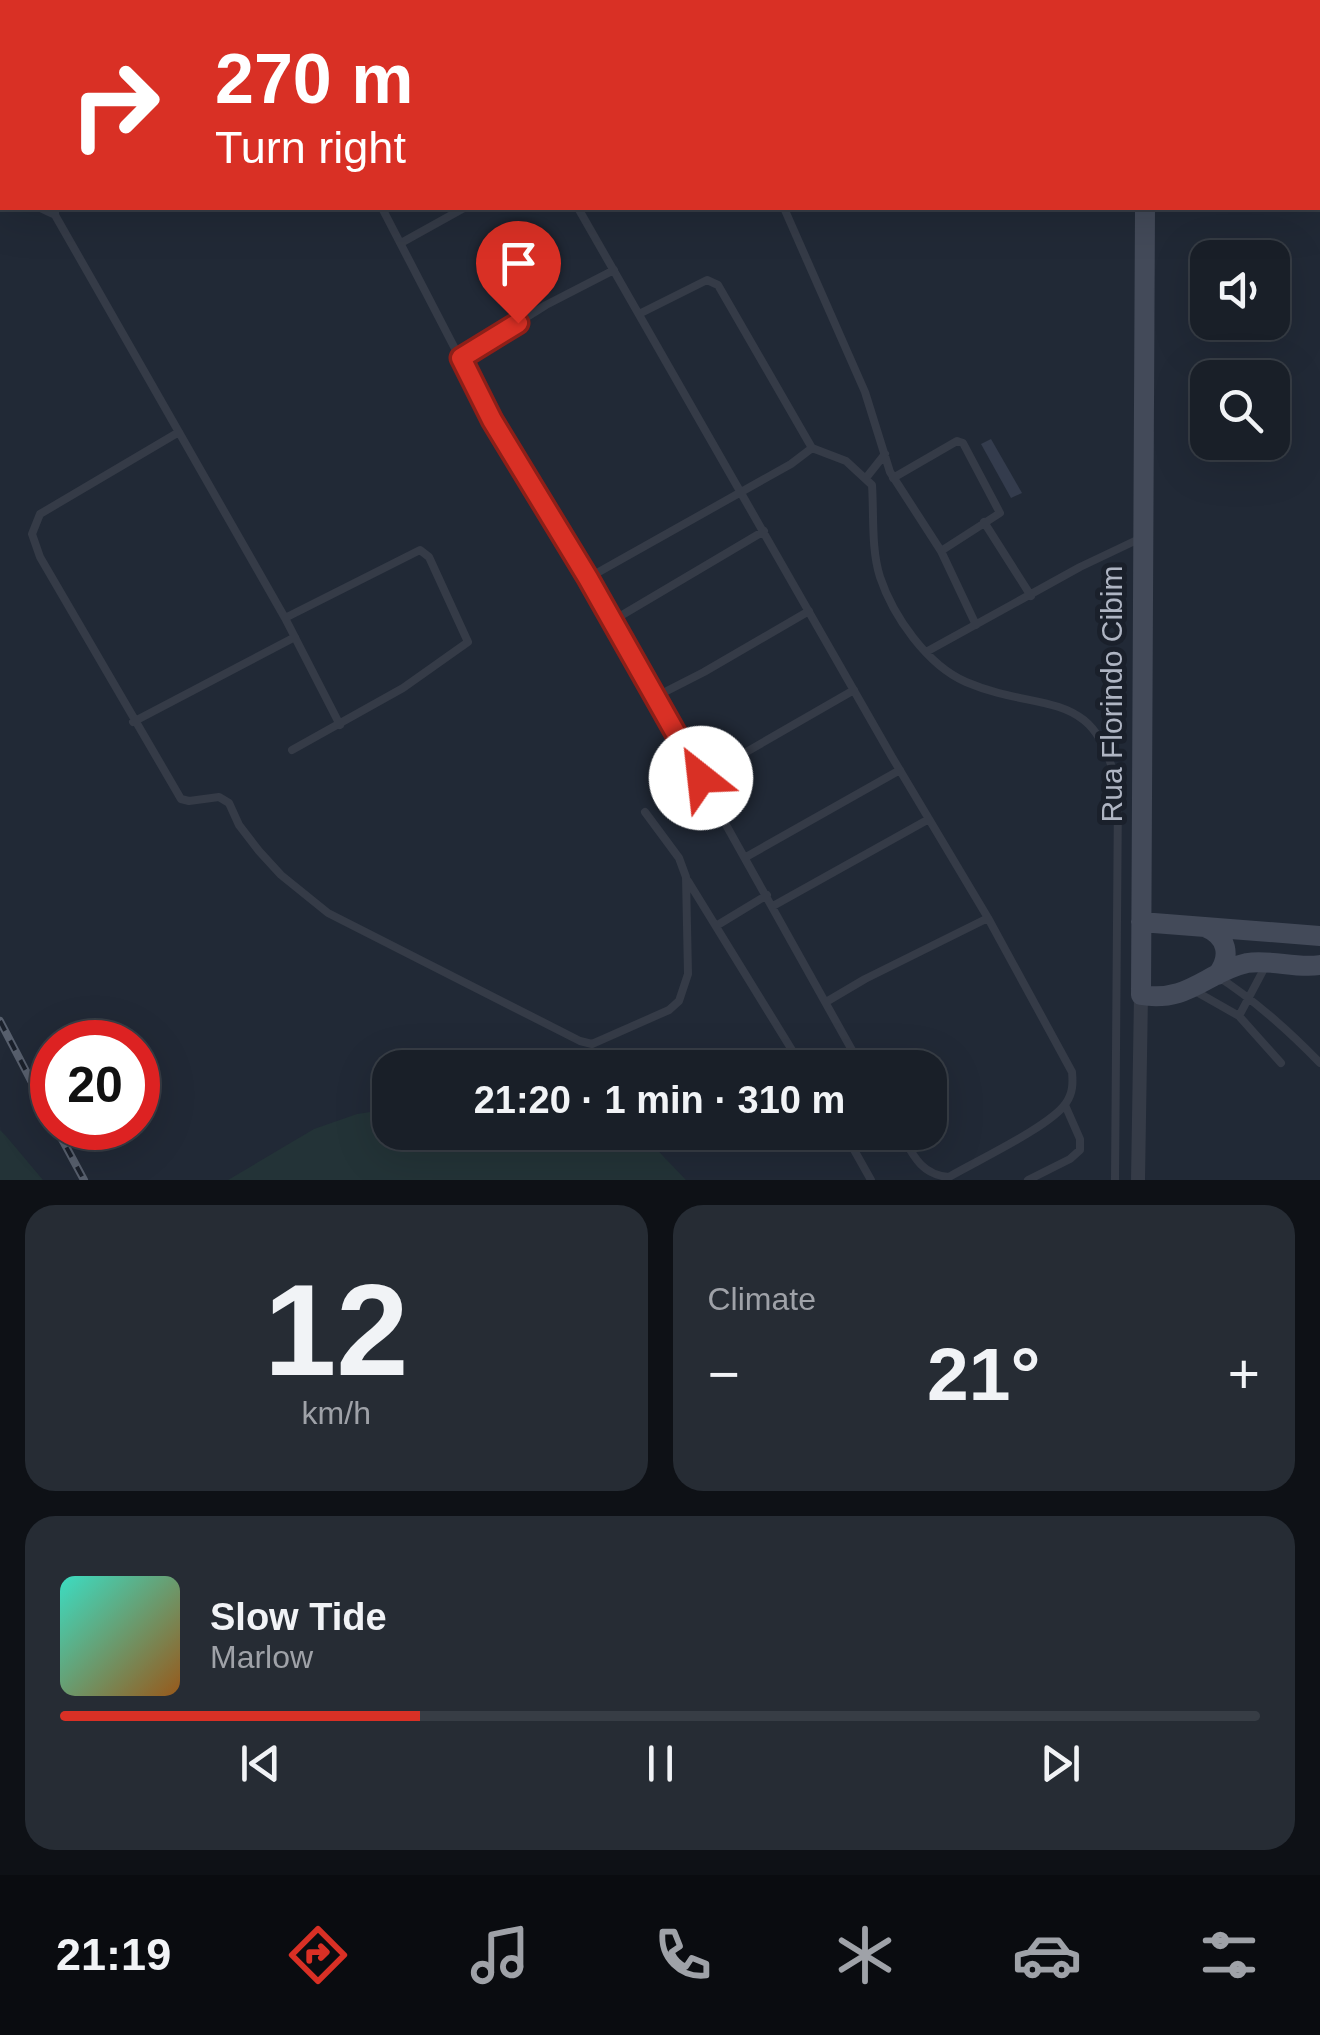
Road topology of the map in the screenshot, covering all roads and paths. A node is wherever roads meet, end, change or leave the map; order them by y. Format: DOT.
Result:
graph roads {
  1 [pos="383,210"];
  2 [pos="460,210"];
  3 [pos="579,210"];
  4 [pos="785,210"];
  5 [pos="1144,210"];
  6 [pos="55,212"];
  7 [pos="401,244"];
  8 [pos="614,270"];
  9 [pos="640,314"];
  10 [pos="461,358"];
  11 [pos="180,432"];
  12 [pos="812,448"];
  13 [pos="886,453"];
  14 [pos="866,478"];
  15 [pos="893,478"];
  16 [pos="741,490"];
  17 [pos="984,522"];
  18 [pos="764,532"];
  19 [pos="1143,538"];
  20 [pos="940,551"];
  21 [pos="588,578"];
  22 [pos="1031,596"];
  23 [pos="808,611"];
  24 [pos="285,618"];
  25 [pos="612,621"];
  26 [pos="976,625"];
  27 [pos="296,637"];
  28 [pos="926,652"];
  29 [pos="854,690"];
  30 [pos="655,696"];
  31 [pos="134,722"];
  32 [pos="340,726"];
  33 [pos="292,750"];
  34 [pos="900,770"];
  35 [pos="701,778"];
  36 [pos="645,812"];
  37 [pos="929,819"];
  38 [pos="746,857"];
  39 [pos="686,877"];
  40 [pos="767,895"];
  41 [pos="773,906"];
  42 [pos="988,918"];
  43 [pos="1141,922"];
  44 [pos="716,926"];
  45 [pos="1205,926"];
  46 [pos="1320,937"];
  47 [pos="1267,963"];
  48 [pos="1320,965"];
  49 [pos="1217,975"];
  50 [pos="1193,990"];
  51 [pos="1141,995"];
  52 [pos="1247,995"];
  53 [pos="826,1002"];
  54 [pos="1239,1016"];
  55 [pos="792,1050"];
  56 [pos="852,1050"];
  57 [pos="1318,1059"];
  58 [pos="1280,1064"];
  59 [pos="1065,1106"];
  60 [pos="854,1150"];
  61 [pos="910,1150"];
  62 [pos="934,1178"];
  63 [pos="871,1180"];
  64 [pos="1028,1180"];
  65 [pos="1115,1180"];
  66 [pos="1138,1180"];
  1 -- 7 [label="lane"];
  2 -- 7 [label="lane"];
  3 -- 8 [label="lane"];
  4 -- 13 [label="lane"];
  5 -- 19 [label="street, Rua Florindo Cibim"];
  6 -- 11 [label="lane"];
  7 -- 10 [label="lane"];
  8 -- 9 [label="lane"];
  8 -- 10 [label="lane"];
  9 -- 12 [label="lane"];
  9 -- 16 [label="lane"];
  10 -- 21 [label="lane"];
  11 -- 24 [label="lane"];
  11 -- 31 [label="lane"];
  12 -- 14 [label="lane"];
  12 -- 16 [label="lane"];
  13 -- 14 [label="lane"];
  13 -- 15 [label="lane"];
  14 -- 28 [label="lane"];
  15 -- 17 [label="lane"];
  15 -- 20 [label="lane"];
  16 -- 18 [label="lane"];
  16 -- 21 [label="lane"];
  17 -- 20 [label="lane"];
  17 -- 22 [label="lane"];
  18 -- 23 [label="lane"];
  18 -- 25 [label="lane"];
  19 -- 22 [label="lane"];
  19 -- 43 [label="street, Rua Florindo Cibim"];
  20 -- 26 [label="lane"];
  21 -- 25 [label="lane"];
  22 -- 26 [label="lane"];
  23 -- 29 [label="lane"];
  23 -- 30 [label="lane"];
  24 -- 27 [label="lane"];
  24 -- 32 [label="lane"];
  25 -- 30 [label="lane"];
  26 -- 28 [label="lane"];
  27 -- 31 [label="lane"];
  27 -- 32 [label="lane"];
  28 -- 65 [label="lane"];
  29 -- 34 [label="lane"];
  29 -- 35 [label="lane"];
  30 -- 35 [label="lane"];
  31 -- 39 [label="lane"];
  32 -- 33 [label="lane"];
  34 -- 37 [label="lane"];
  34 -- 38 [label="lane"];
  35 -- 38 [label="lane"];
  36 -- 39 [label="lane"];
  37 -- 41 [label="lane"];
  37 -- 42 [label="lane"];
  38 -- 40 [label="lane"];
  39 -- 44 [label="lane"];
  40 -- 41 [label="lane"];
  40 -- 44 [label="lane"];
  41 -- 53 [label="lane"];
  42 -- 53 [label="lane"];
  42 -- 59 [label="lane"];
  43 -- 45 [label="street"];
  43 -- 51 [label="street, Rua Florindo Cibim"];
  44 -- 55 [label="lane"];
  45 -- 46 [label="street"];
  45 -- 49 [label="street"];
  47 -- 48 [label="street"];
  47 -- 49 [label="street"];
  47 -- 52 [label="lane"];
  49 -- 50 [label="street"];
  49 -- 52 [label="lane"];
  50 -- 51 [label="street"];
  50 -- 54 [label="lane"];
  51 -- 66 [label="street, Rua Florindo Cibim"];
  52 -- 54 [label="lane"];
  52 -- 57 [label="lane"];
  53 -- 56 [label="lane"];
  54 -- 58 [label="lane"];
  59 -- 62 [label="lane"];
  59 -- 64 [label="lane"];
  60 -- 63 [label="lane"];
  61 -- 62 [label="lane"];
}
